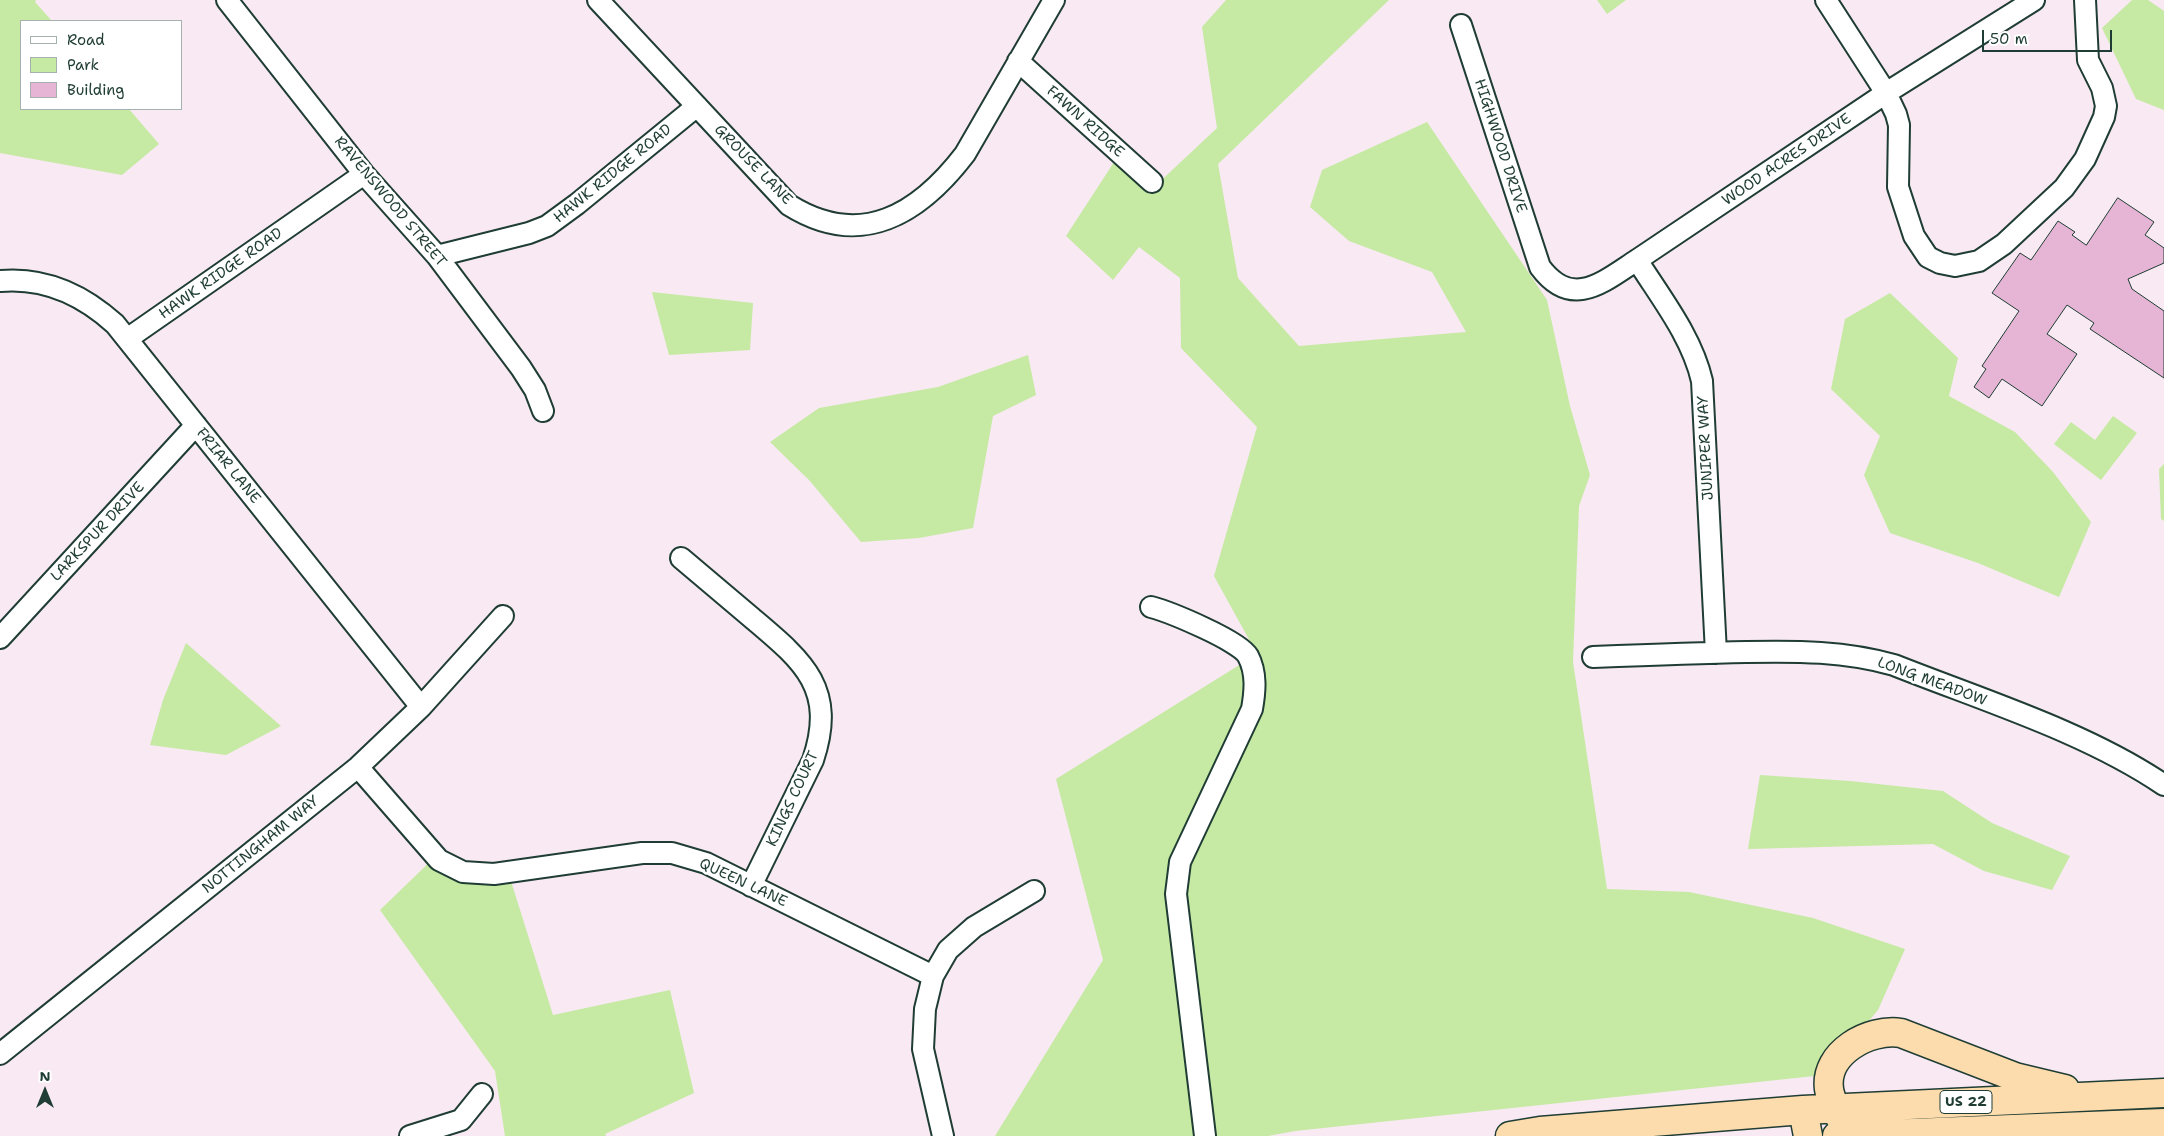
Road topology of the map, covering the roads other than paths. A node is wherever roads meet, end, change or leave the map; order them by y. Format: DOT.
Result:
graph roads {
  1 [pos="227,0"];
  2 [pos="598,0"];
  3 [pos="1054,0"];
  4 [pos="1826,0"];
  5 [pos="2034,0"];
  6 [pos="2085,0"];
  7 [pos="1461,25"];
  8 [pos="1018,61"];
  9 [pos="1886,93"];
  10 [pos="696,106"];
  11 [pos="364,174"];
  12 [pos="1152,182"];
  13 [pos="437,256"];
  14 [pos="1637,260"];
  15 [pos="1540,267"];
  16 [pos="0,281"];
  17 [pos="127,339"];
  18 [pos="543,411"];
  19 [pos="196,425"];
  20 [pos="681,558"];
  21 [pos="1151,607"];
  22 [pos="504,616"];
  23 [pos="0,638"];
  24 [pos="1716,653"];
  25 [pos="1593,658"];
  26 [pos="421,708"];
  27 [pos="358,767"];
  28 [pos="2164,785"];
  29 [pos="752,886"];
  30 [pos="1034,891"];
  31 [pos="933,976"];
  32 [pos="0,1054"];
  33 [pos="2164,1093"];
  34 [pos="482,1094"];
  35 [pos="2095,1096"];
  36 [pos="1837,1108"];
  37 [pos="1803,1110"];
  38 [pos="2164,1123"];
  39 [pos="2048,1127"];
  40 [pos="410,1136"];
  41 [pos="944,1136"];
  42 [pos="1205,1136"];
  43 [pos="1510,1136"];
  44 [pos="1808,1136"];
  45 [pos="1843,1136"];
  46 [pos="2081,1136"];
  1 -- 11 [label="street, RAVENSWOOD STREET"];
  2 -- 10 [label="street, GROUSE LANE"];
  3 -- 8 [label="street, GROUSE LANE"];
  4 -- 9 [label="street"];
  5 -- 9 [label="street, WOOD ACRES DRIVE"];
  6 -- 9 [label="street"];
  7 -- 15 [label="street, HIGHWOOD DRIVE"];
  8 -- 10 [label="street, GROUSE LANE"];
  8 -- 12 [label="street, FAWN RIDGE"];
  9 -- 14 [label="street, WOOD ACRES DRIVE"];
  10 -- 13 [label="street, HAWK RIDGE ROAD"];
  11 -- 13 [label="street, RAVENSWOOD STREET"];
  11 -- 17 [label="street, HAWK RIDGE ROAD"];
  13 -- 18 [label="street, RAVENSWOOD STREET"];
  14 -- 15 [label="street, WOOD ACRES DRIVE"];
  14 -- 24 [label="street, JUNIPER WAY"];
  16 -- 17 [label="street, FRIAR LANE"];
  17 -- 19 [label="street, FRIAR LANE"];
  19 -- 23 [label="street, LARKSPUR DRIVE"];
  19 -- 26 [label="street, FRIAR LANE"];
  20 -- 29 [label="street, KINGS COURT"];
  21 -- 42 [label="street"];
  22 -- 26 [label="street, NOTTINGHAM WAY"];
  24 -- 25 [label="street, LONG MEADOW"];
  24 -- 28 [label="street, LONG MEADOW"];
  26 -- 27 [label="street, NOTTINGHAM WAY"];
  27 -- 29 [label="street, QUEEN LANE"];
  27 -- 32 [label="street, NOTTINGHAM WAY"];
  29 -- 31 [label="street, QUEEN LANE"];
  30 -- 31 [label="street"];
  31 -- 41 [label="street"];
  33 -- 35 [label="highway, US 22"];
  34 -- 40 [label="street"];
  35 -- 36 [label="highway, US 22"];
  35 -- 36 [label="highway"];
  36 -- 37 [label="highway, US 22"];
  36 -- 45 [label="highway"];
  37 -- 43 [label="highway, US 22"];
  37 -- 44 [label="highway"];
  38 -- 39 [label="highway, US 22"];
  39 -- 45 [label="highway, US 22"];
  39 -- 46 [label="highway"];
}
